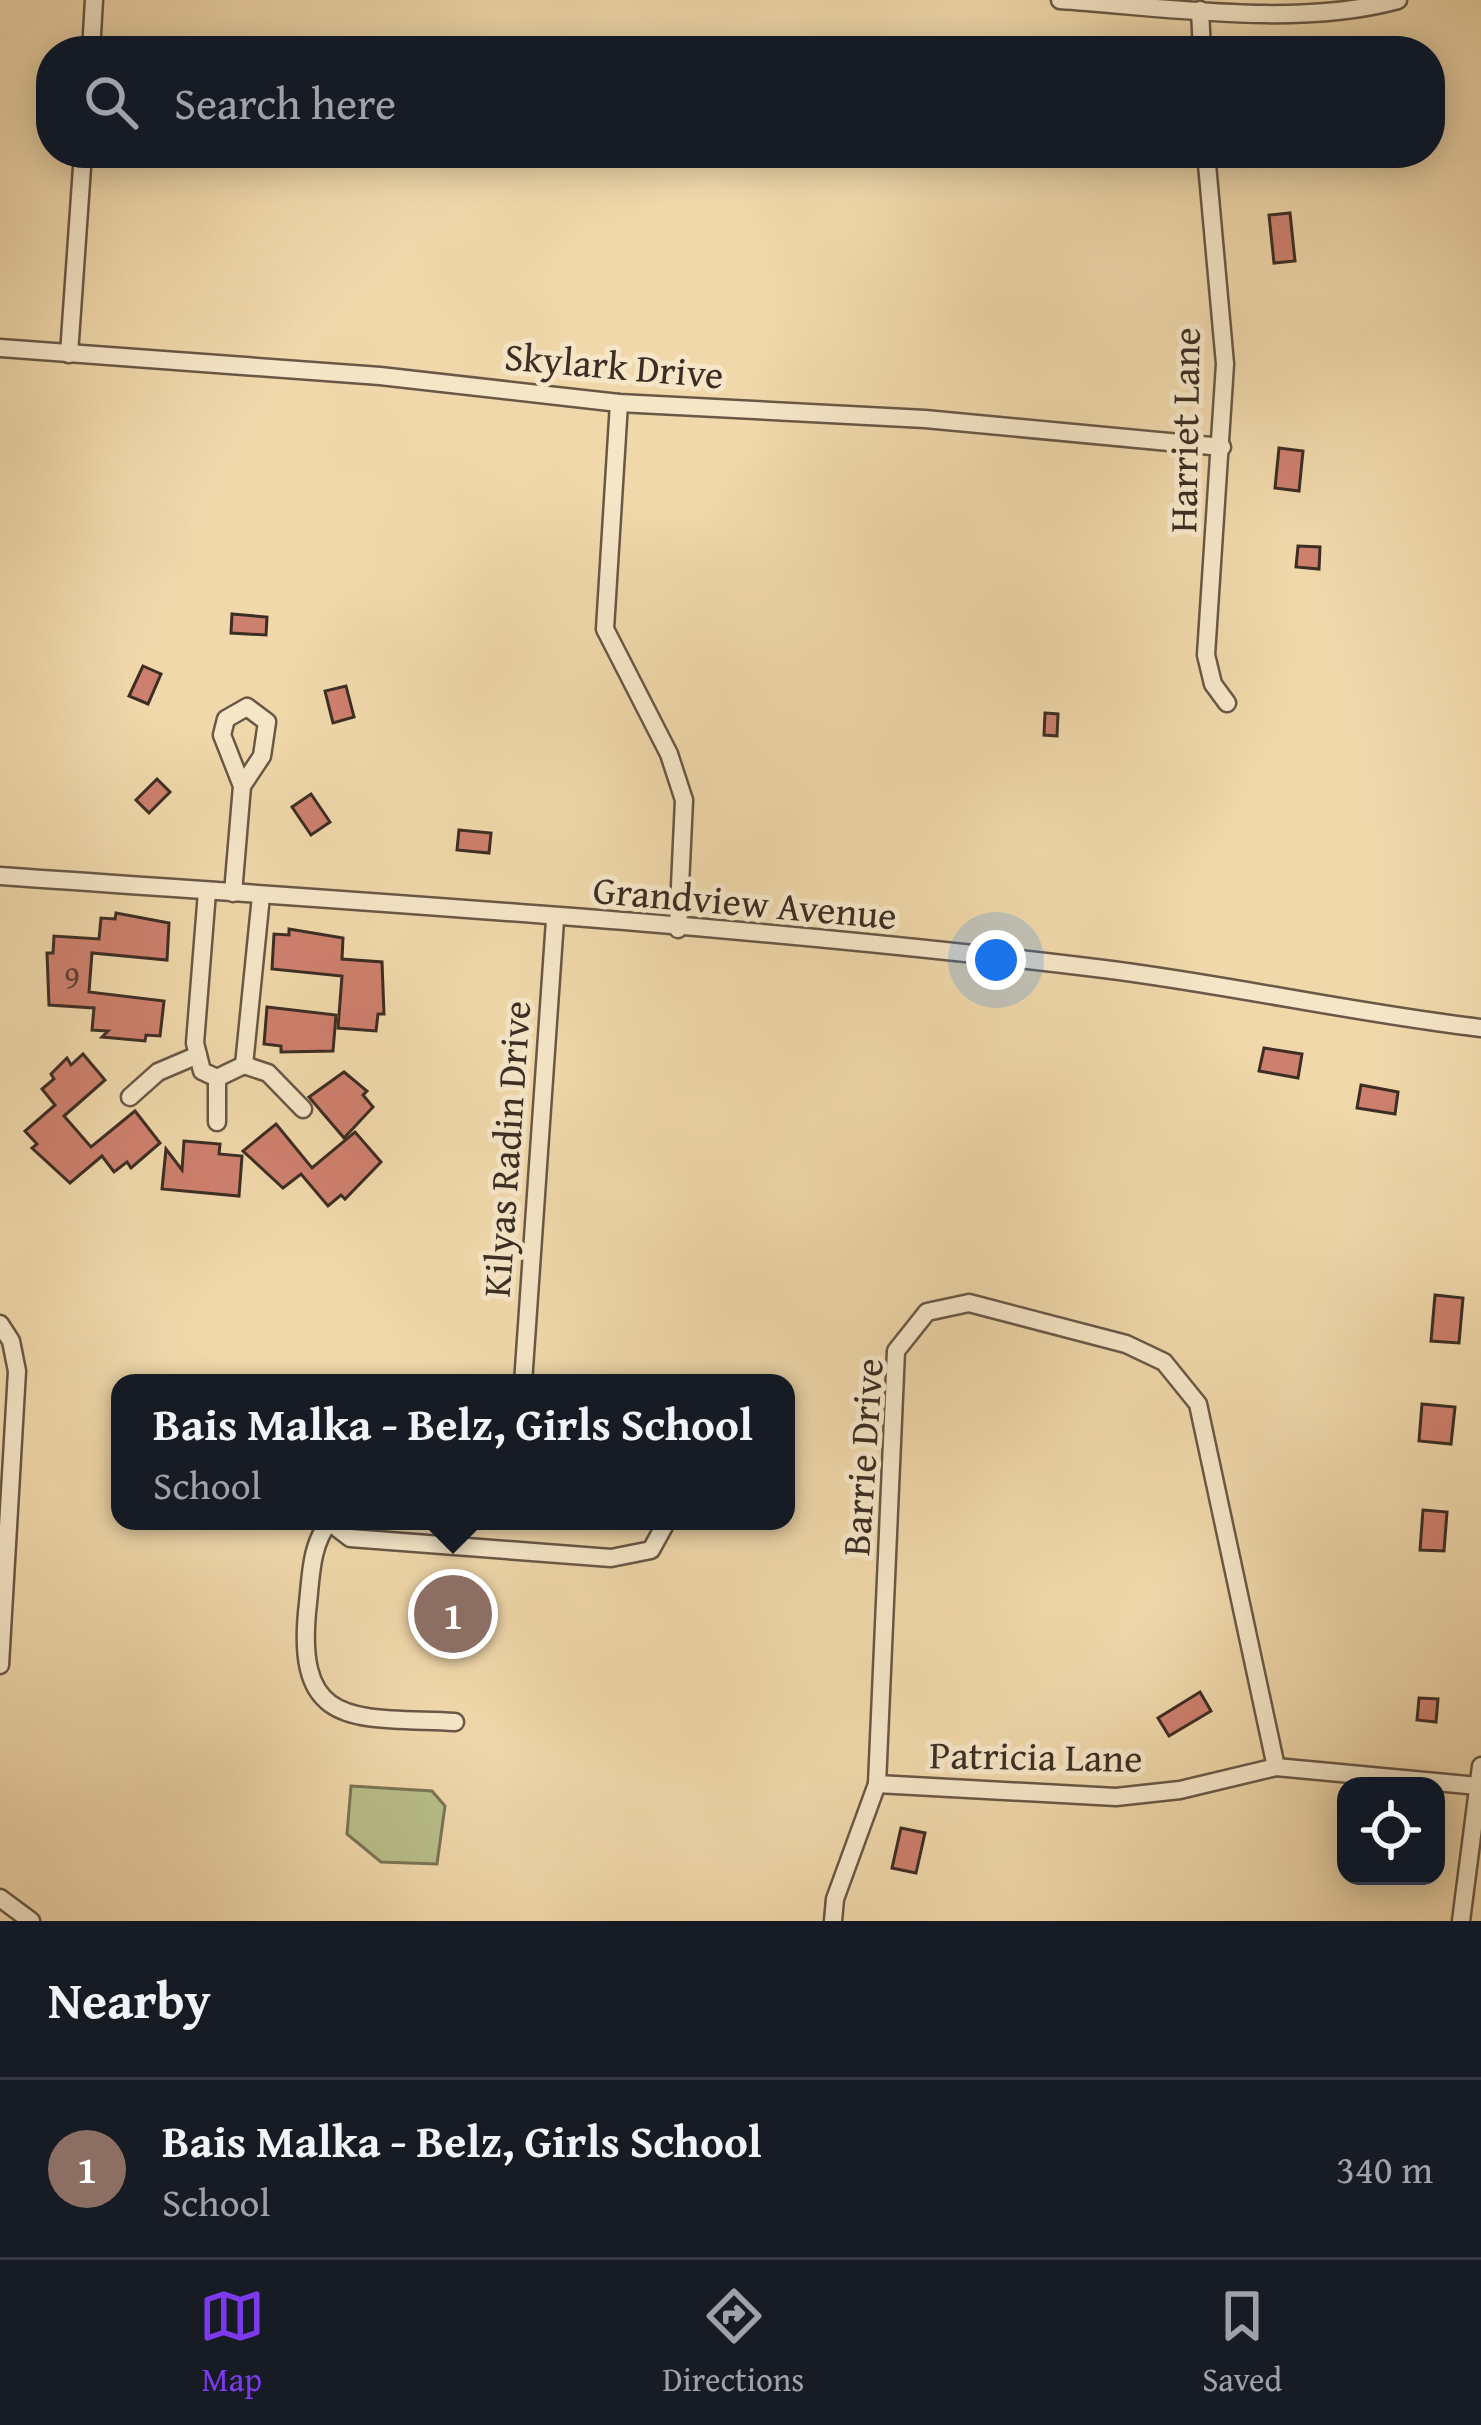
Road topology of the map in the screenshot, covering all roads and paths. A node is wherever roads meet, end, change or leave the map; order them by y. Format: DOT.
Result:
graph roads {
  1 [pos="94,0"];
  2 [pos="1060,0"];
  3 [pos="1398,0"];
  4 [pos="1200,10"];
  5 [pos="92,36"];
  6 [pos="1201,36"];
  7 [pos="82,168"];
  8 [pos="1207,168"];
  9 [pos="0,348"];
  10 [pos="69,354"];
  11 [pos="619,403"];
  12 [pos="1222,447"];
  13 [pos="1227,703"];
  14 [pos="242,785"];
  15 [pos="0,876"];
  16 [pos="207,892"];
  17 [pos="233,893"];
  18 [pos="261,896"];
  19 [pos="555,920"];
  20 [pos="678,929"];
  21 [pos="1481,1028"];
  22 [pos="198,1054"];
  23 [pos="244,1065"];
  24 [pos="218,1078"];
  25 [pos="130,1097"];
  26 [pos="303,1109"];
  27 [pos="217,1122"];
  28 [pos="0,1324"];
  29 [pos="524,1374"];
  30 [pos="322,1530"];
  31 [pos="339,1530"];
  32 [pos="662,1530"];
  33 [pos="4,1546"];
  34 [pos="0,1665"];
  35 [pos="455,1722"];
  36 [pos="1481,1766"];
  37 [pos="1276,1767"];
  38 [pos="877,1784"];
  39 [pos="1478,1786"];
  40 [pos="0,1898"];
  41 [pos="31,1921"];
  42 [pos="832,1921"];
  43 [pos="1460,1921"];
  1 -- 5 [label="street"];
  2 -- 4 [label="street"];
  3 -- 4 [label="street"];
  4 -- 6 [label="street"];
  7 -- 10 [label="street"];
  8 -- 12 [label="street, Harriet Lane"];
  9 -- 10 [label="street, Skylark Drive"];
  10 -- 11 [label="street, Skylark Drive"];
  11 -- 12 [label="street, Skylark Drive"];
  11 -- 20 [label="street"];
  12 -- 13 [label="street, Harriet Lane"];
  14 -- 17 [label="street"];
  15 -- 16 [label="street, Grandview Avenue"];
  16 -- 17 [label="street, Grandview Avenue"];
  16 -- 22 [label="street"];
  17 -- 18 [label="street, Grandview Avenue"];
  18 -- 19 [label="street, Grandview Avenue"];
  18 -- 23 [label="street"];
  19 -- 20 [label="street, Grandview Avenue"];
  19 -- 29 [label="street, Kilyas Radin Drive"];
  20 -- 21 [label="street, Grandview Avenue"];
  22 -- 24 [label="street"];
  22 -- 25 [label="street"];
  23 -- 24 [label="street"];
  23 -- 26 [label="street"];
  24 -- 27 [label="street"];
  28 -- 33 [label="street"];
  30 -- 35 [label="street"];
  31 -- 32 [label="street"];
  33 -- 34 [label="street"];
  36 -- 39 [label="street"];
  37 -- 38 [label="street, Patricia Lane"];
  37 -- 38 [label="street, Barrie Drive"];
  37 -- 39 [label="street, Patricia Lane"];
  38 -- 42 [label="street, Barrie Drive"];
  39 -- 43 [label="street"];
  40 -- 41 [label="street"];
}
